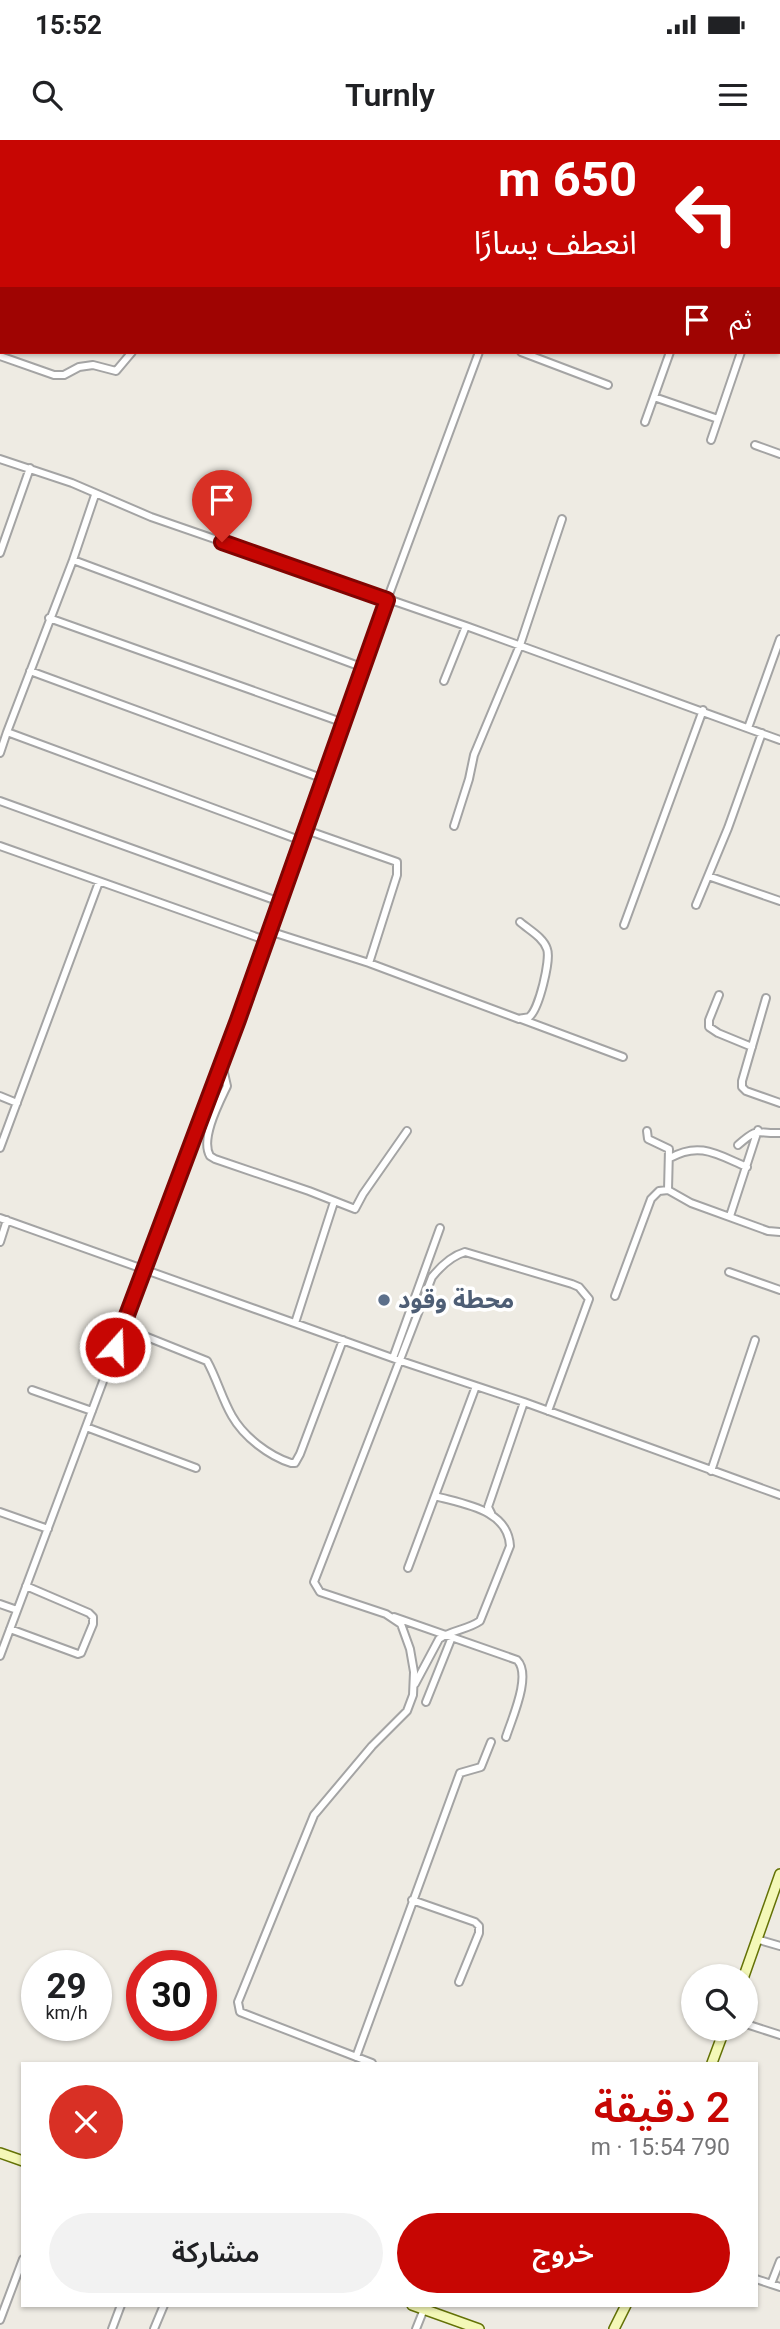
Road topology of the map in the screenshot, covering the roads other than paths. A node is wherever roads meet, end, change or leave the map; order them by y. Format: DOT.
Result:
graph roads {
  1 [pos="130,354"];
  2 [pos="478,354"];
  3 [pos="526,354"];
  4 [pos="547,354"];
  5 [pos="669,354"];
  6 [pos="740,354"];
  7 [pos="0,356"];
  8 [pos="544,361"];
  9 [pos="608,385"];
  10 [pos="654,397"];
  11 [pos="718,419"];
  12 [pos="645,422"];
  13 [pos="711,440"];
  14 [pos="755,445"];
  15 [pos="780,454"];
  16 [pos="0,459"];
  17 [pos="30,468"];
  18 [pos="95,495"];
  19 [pos="562,519"];
  20 [pos="0,553"];
  21 [pos="73,560"];
  22 [pos="387,600"];
  23 [pos="49,618"];
  24 [pos="466,626"];
  25 [pos="780,639"];
  26 [pos="520,645"];
  27 [pos="364,668"];
  28 [pos="30,671"];
  29 [pos="444,681"];
  30 [pos="703,710"];
  31 [pos="344,723"];
  32 [pos="748,728"];
  33 [pos="7,732"];
  34 [pos="762,733"];
  35 [pos="780,740"];
  36 [pos="0,753"];
  37 [pos="324,779"];
  38 [pos="0,802"];
  39 [pos="454,825"];
  40 [pos="306,830"];
  41 [pos="302,841"];
  42 [pos="0,846"];
  43 [pos="708,876"];
  44 [pos="99,882"];
  45 [pos="780,901"];
  46 [pos="280,902"];
  47 [pos="696,905"];
  48 [pos="520,922"];
  49 [pos="624,925"];
  50 [pos="269,930"];
  51 [pos="265,940"];
  52 [pos="369,963"];
  53 [pos="719,995"];
  54 [pos="766,999"];
  55 [pos="519,1019"];
  56 [pos="752,1047"];
  57 [pos="623,1057"];
  58 [pos="222,1064"];
  59 [pos="0,1096"];
  60 [pos="17,1103"];
  61 [pos="780,1103"];
  62 [pos="647,1130"];
  63 [pos="758,1130"];
  64 [pos="407,1131"];
  65 [pos="780,1133"];
  66 [pos="738,1145"];
  67 [pos="0,1148"];
  68 [pos="670,1158"];
  69 [pos="747,1167"];
  70 [pos="668,1190"];
  71 [pos="334,1202"];
  72 [pos="730,1216"];
  73 [pos="4,1219"];
  74 [pos="440,1228"];
  75 [pos="780,1232"];
  76 [pos="0,1242"];
  77 [pos="145,1270"];
  78 [pos="729,1272"];
  79 [pos="780,1290"];
  80 [pos="615,1296"];
  81 [pos="295,1323"];
  82 [pos="122,1327"];
  83 [pos="343,1340"];
  84 [pos="755,1340"];
  85 [pos="396,1359"];
  86 [pos="476,1386"];
  87 [pos="32,1390"];
  88 [pos="524,1402"];
  89 [pos="92,1411"];
  90 [pos="548,1411"];
  91 [pos="86,1427"];
  92 [pos="197,1468"];
  93 [pos="711,1471"];
  94 [pos="780,1495"];
  95 [pos="435,1496"];
  96 [pos="0,1512"];
  97 [pos="491,1513"];
  98 [pos="48,1529"];
  99 [pos="408,1568"];
  100 [pos="26,1586"];
  101 [pos="0,1604"];
  102 [pos="17,1610"];
  103 [pos="386,1614"];
  104 [pos="10,1629"];
  105 [pos="448,1636"];
  106 [pos="1,1651"];
  107 [pos="414,1686"];
  108 [pos="426,1702"];
  109 [pos="506,1737"];
  110 [pos="491,1742"];
  111 [pos="780,1874"];
  112 [pos="412,1900"];
  113 [pos="756,1939"];
  114 [pos="780,1946"];
  115 [pos="748,1964"];
  116 [pos="459,1982"];
  117 [pos="758,2028"];
  118 [pos="780,2035"];
  119 [pos="720,2041"];
  120 [pos="356,2057"];
  121 [pos="369,2062"];
  122 [pos="712,2062"];
  123 [pos="0,2153"];
  124 [pos="21,2160"];
  125 [pos="780,2260"];
  126 [pos="21,2264"];
  127 [pos="758,2280"];
  128 [pos="771,2284"];
  129 [pos="780,2287"];
  130 [pos="120,2307"];
  131 [pos="163,2307"];
  132 [pos="418,2307"];
  133 [pos="625,2307"];
  134 [pos="626,2307"];
  135 [pos="424,2309"];
  136 [pos="0,2320"];
  137 [pos="112,2329"];
  138 [pos="154,2329"];
  139 [pos="416,2329"];
  140 [pos="479,2329"];
  141 [pos="614,2329"];
  142 [pos="620,2329"];
  1 -- 7 [label="street"];
  2 -- 22 [label="street"];
  3 -- 8 [label="street"];
  4 -- 8 [label="street"];
  5 -- 10 [label="street"];
  6 -- 11 [label="street"];
  8 -- 9 [label="street"];
  10 -- 11 [label="street"];
  10 -- 12 [label="street"];
  11 -- 13 [label="street"];
  14 -- 15 [label="street"];
  16 -- 17 [label="street"];
  17 -- 18 [label="street"];
  17 -- 20 [label="street"];
  18 -- 21 [label="street"];
  18 -- 22 [label="street"];
  19 -- 26 [label="street"];
  21 -- 23 [label="street"];
  21 -- 27 [label="street"];
  22 -- 24 [label="street"];
  22 -- 27 [label="street"];
  23 -- 28 [label="street"];
  23 -- 31 [label="street"];
  24 -- 26 [label="street"];
  24 -- 29 [label="street"];
  25 -- 32 [label="street"];
  26 -- 30 [label="street"];
  26 -- 39 [label="street"];
  27 -- 31 [label="street"];
  28 -- 33 [label="street"];
  28 -- 37 [label="street"];
  30 -- 32 [label="street"];
  30 -- 49 [label="street"];
  31 -- 37 [label="street"];
  32 -- 34 [label="street"];
  33 -- 36 [label="street"];
  33 -- 41 [label="street"];
  34 -- 35 [label="street"];
  34 -- 43 [label="street"];
  37 -- 40 [label="street"];
  38 -- 46 [label="street"];
  40 -- 41 [label="street"];
  40 -- 52 [label="street"];
  41 -- 46 [label="street"];
  42 -- 44 [label="street"];
  43 -- 45 [label="street"];
  43 -- 47 [label="street"];
  44 -- 51 [label="street"];
  44 -- 60 [label="street"];
  46 -- 50 [label="street"];
  48 -- 55 [label="street"];
  50 -- 51 [label="street"];
  50 -- 52 [label="street"];
  51 -- 58 [label="street"];
  52 -- 55 [label="street"];
  53 -- 56 [label="street"];
  54 -- 56 [label="street"];
  55 -- 57 [label="street"];
  56 -- 61 [label="street"];
  58 -- 71 [label="street"];
  58 -- 77 [label="street"];
  59 -- 60 [label="street"];
  60 -- 67 [label="street"];
  62 -- 68 [label="street"];
  63 -- 65 [label="street"];
  63 -- 66 [label="street"];
  63 -- 69 [label="street"];
  64 -- 71 [label="street"];
  68 -- 69 [label="street"];
  68 -- 70 [label="street"];
  69 -- 72 [label="street"];
  70 -- 72 [label="street"];
  70 -- 80 [label="street"];
  71 -- 81 [label="street"];
  72 -- 75 [label="street"];
  73 -- 76 [label="street"];
  73 -- 77 [label="street"];
  74 -- 85 [label="street"];
  77 -- 81 [label="street"];
  77 -- 82 [label="street"];
  78 -- 79 [label="street"];
  81 -- 83 [label="street"];
  82 -- 83 [label="street"];
  82 -- 89 [label="street"];
  83 -- 85 [label="street"];
  84 -- 93 [label="street"];
  85 -- 86 [label="street"];
  85 -- 90 [label="street"];
  85 -- 103 [label="street"];
  86 -- 88 [label="street"];
  86 -- 95 [label="street"];
  87 -- 89 [label="street"];
  88 -- 90 [label="street"];
  88 -- 97 [label="street"];
  89 -- 91 [label="street"];
  90 -- 93 [label="street"];
  91 -- 92 [label="street"];
  91 -- 98 [label="street"];
  93 -- 94 [label="street"];
  95 -- 97 [label="street"];
  95 -- 99 [label="street"];
  96 -- 98 [label="street"];
  97 -- 105 [label="street"];
  98 -- 100 [label="street"];
  100 -- 102 [label="street"];
  100 -- 104 [label="street"];
  101 -- 102 [label="street"];
  102 -- 104 [label="street"];
  103 -- 105 [label="street"];
  103 -- 107 [label="street"];
  104 -- 106 [label="street"];
  105 -- 107 [label="street"];
  105 -- 108 [label="street"];
  105 -- 109 [label="street"];
  107 -- 120 [label="street"];
  110 -- 112 [label="street"];
  111 -- 113 [label="main road"];
  112 -- 116 [label="street"];
  112 -- 120 [label="street"];
  113 -- 114 [label="street"];
  113 -- 115 [label="main road"];
  117 -- 118 [label="street"];
  119 -- 122 [label="main road"];
  120 -- 121 [label="street"];
  123 -- 124 [label="main road"];
  125 -- 128 [label="street"];
  126 -- 136 [label="street"];
  127 -- 128 [label="street"];
  128 -- 129 [label="street"];
  130 -- 137 [label="street"];
  131 -- 138 [label="street"];
  132 -- 135 [label="main road"];
  133 -- 141 [label="main road"];
  134 -- 142 [label="main road"];
  135 -- 139 [label="street"];
  135 -- 140 [label="main road"];
}
